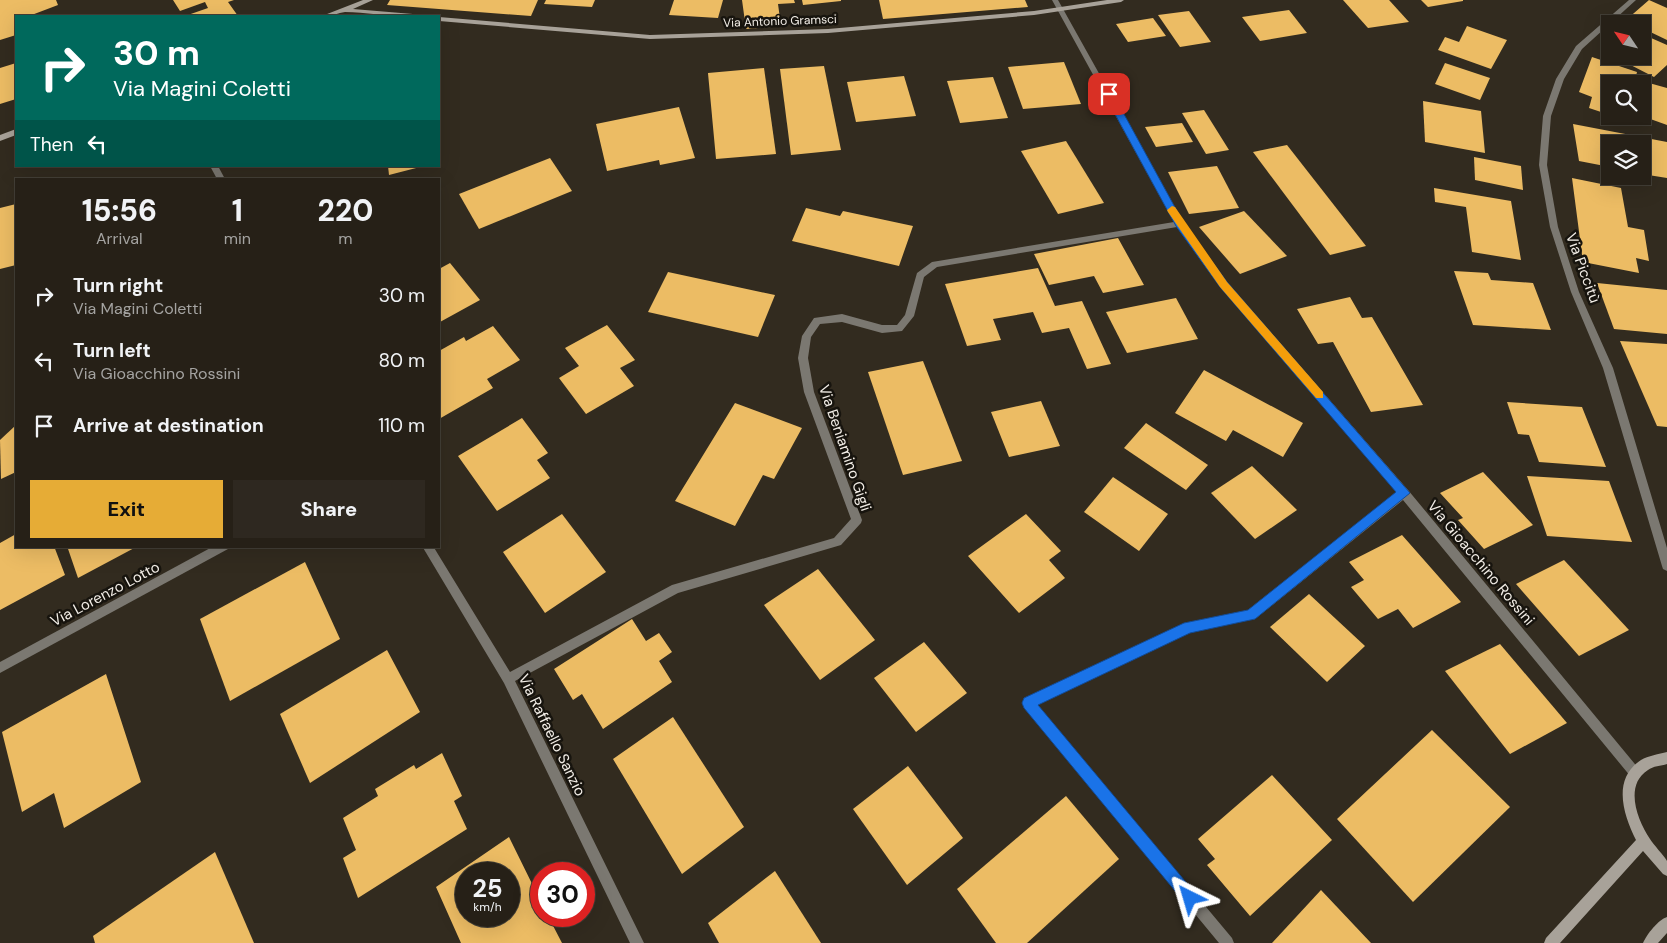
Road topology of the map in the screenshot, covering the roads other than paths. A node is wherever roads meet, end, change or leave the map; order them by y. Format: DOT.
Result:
graph roads {
  1 [pos="370,0"];
  2 [pos="1055,0"];
  3 [pos="1121,0"];
  4 [pos="1634,0"];
  5 [pos="1061,9"];
  6 [pos="343,10"];
  7 [pos="329,15"];
  8 [pos="401,15"];
  9 [pos="440,18"];
  10 [pos="15,132"];
  11 [pos="0,138"];
  12 [pos="1180,224"];
  13 [pos="1404,493"];
  14 [pos="220,548"];
  15 [pos="429,548"];
  16 [pos="1667,566"];
  17 [pos="0,668"];
  18 [pos="508,679"];
  19 [pos="1667,758"];
  20 [pos="1635,773"];
  21 [pos="1642,843"];
  22 [pos="1667,870"];
  23 [pos="1667,923"];
  24 [pos="637,943"];
  25 [pos="1227,943"];
  26 [pos="1551,943"];
  27 [pos="1650,943"];
  1 -- 6 [label="street"];
  2 -- 5 [label="street, Via Gioacchino Rossini"];
  3 -- 5 [label="street, Via Antonio Gramsci"];
  4 -- 16 [label="street, Via Piccitù"];
  5 -- 9 [label="street, Via Antonio Gramsci"];
  5 -- 12 [label="street, Via Gioacchino Rossini"];
  6 -- 7 [label="street"];
  6 -- 8 [label="street"];
  10 -- 11 [label="street"];
  12 -- 13 [label="street, Via Gioacchino Rossini"];
  12 -- 18 [label="street, Via Beniamino Gigli"];
  13 -- 20 [label="street, Via Gioacchino Rossini"];
  13 -- 25 [label="street"];
  14 -- 17 [label="street, Via Lorenzo Lotto"];
  15 -- 18 [label="street, Via Raffaello Sanzio"];
  18 -- 24 [label="street, Via Raffaello Sanzio"];
  19 -- 20 [label="street"];
  20 -- 21 [label="street"];
  21 -- 22 [label="street"];
  21 -- 26 [label="street"];
  23 -- 27 [label="street"];
}
